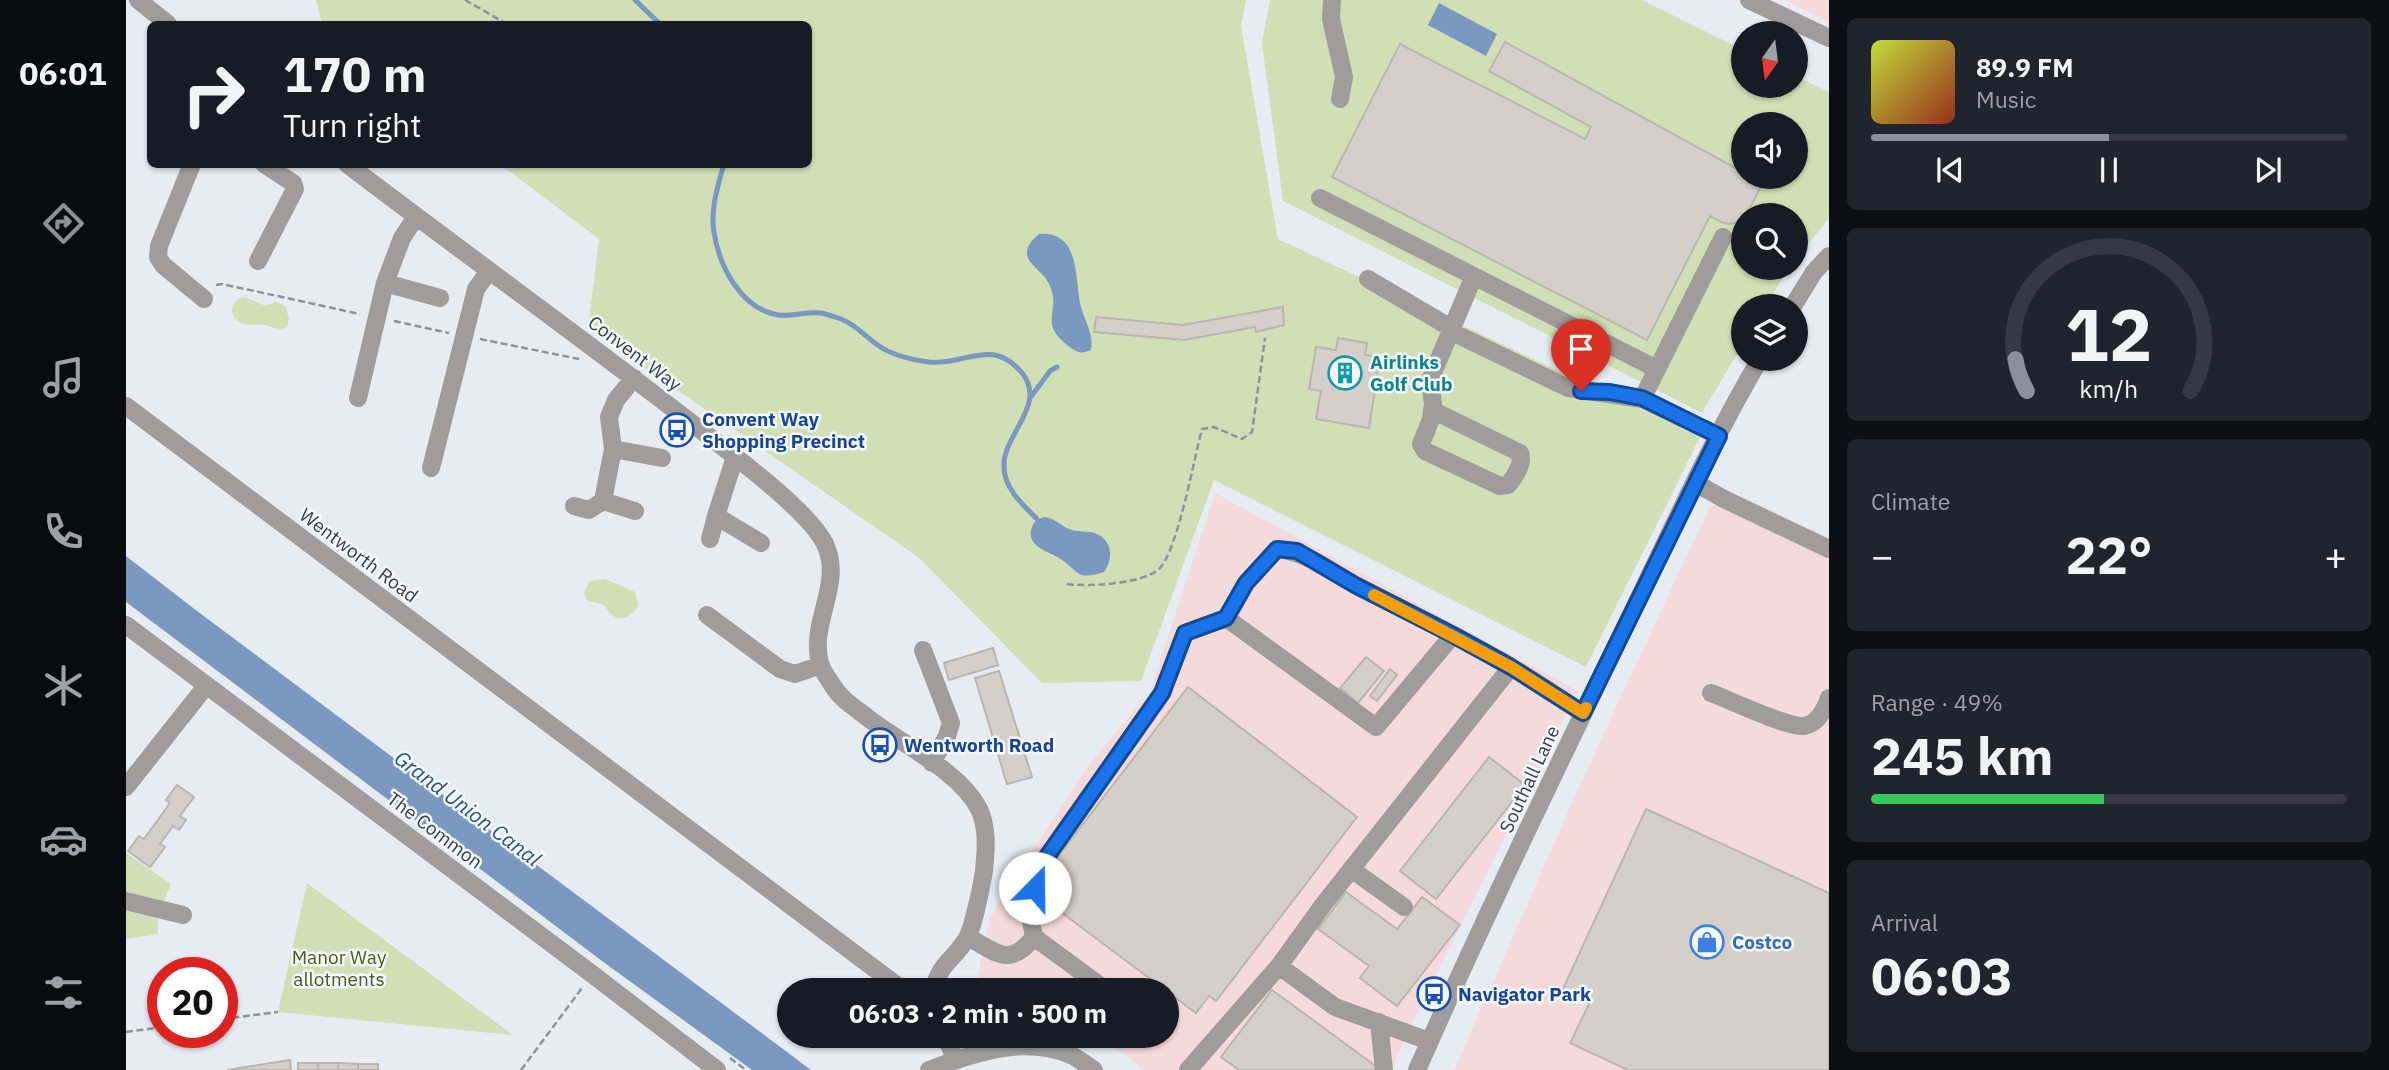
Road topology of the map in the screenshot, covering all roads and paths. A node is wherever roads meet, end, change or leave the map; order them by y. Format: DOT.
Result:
graph roads {
  1 [pos="138,0"];
  2 [pos="465,0"];
  3 [pos="1332,0"];
  4 [pos="1749,0"];
  5 [pos="164,21"];
  6 [pos="502,21"];
  7 [pos="1829,38"];
  8 [pos="1340,99"];
  9 [pos="190,168"];
  10 [pos="270,168"];
  11 [pos="351,168"];
  12 [pos="1320,198"];
  13 [pos="416,217"];
  14 [pos="1723,237"];
  15 [pos="1829,256"];
  16 [pos="258,261"];
  17 [pos="489,271"];
  18 [pos="1474,276"];
  19 [pos="1368,279"];
  20 [pos="385,283"];
  21 [pos="198,294"];
  22 [pos="1800,294"];
  23 [pos="440,298"];
  24 [pos="377,317"];
  25 [pos="1452,332"];
  26 [pos="463,335"];
  27 [pos="1265,338"];
  28 [pos="598,351"];
  29 [pos="1657,369"];
  30 [pos="1754,371"];
  31 [pos="634,378"];
  32 [pos="358,398"];
  33 [pos="1642,398"];
  34 [pos="126,406"];
  35 [pos="1432,410"];
  36 [pos="1719,436"];
  37 [pos="613,449"];
  38 [pos="735,457"];
  39 [pos="662,458"];
  40 [pos="431,468"];
  41 [pos="1695,483"];
  42 [pos="603,501"];
  43 [pos="574,506"];
  44 [pos="635,511"];
  45 [pos="716,516"];
  46 [pos="709,539"];
  47 [pos="761,543"];
  48 [pos="1829,549"];
  49 [pos="1067,584"];
  50 [pos="707,615"];
  51 [pos="1226,618"];
  52 [pos="126,625"];
  53 [pos="1453,635"];
  54 [pos="923,650"];
  55 [pos="821,665"];
  56 [pos="1511,667"];
  57 [pos="206,685"];
  58 [pos="1712,693"];
  59 [pos="1829,698"];
  60 [pos="1583,713"];
  61 [pos="932,763"];
  62 [pos="126,787"];
  63 [pos="1351,869"];
  64 [pos="126,901"];
  65 [pos="1404,907"];
  66 [pos="183,915"];
  67 [pos="968,937"];
  68 [pos="1034,937"];
  69 [pos="1279,966"];
  70 [pos="592,974"];
  71 [pos="888,978"];
  72 [pos="938,978"];
  73 [pos="1090,978"];
  74 [pos="278,1012"];
  75 [pos="238,1017"];
  76 [pos="1378,1022"];
  77 [pos="147,1029"];
  78 [pos="126,1032"];
  79 [pos="1429,1041"];
  80 [pos="950,1048"];
  81 [pos="956,1060"];
  82 [pos="521,1070"];
  83 [pos="718,1070"];
  84 [pos="929,1070"];
  85 [pos="1094,1070"];
  86 [pos="1188,1070"];
  87 [pos="1384,1070"];
  88 [pos="1417,1070"];
  1 -- 5 [label="street"];
  2 -- 6 [label="path"];
  3 -- 8 [label="street"];
  4 -- 7 [label="street"];
  9 -- 21 [label="street"];
  10 -- 16 [label="street"];
  11 -- 13 [label="street, Convent Way"];
  12 -- 18 [label="street"];
  13 -- 17 [label="street, Convent Way"];
  13 -- 20 [label="street"];
  14 -- 29 [label="street"];
  15 -- 22 [label="street"];
  17 -- 26 [label="street"];
  17 -- 28 [label="street, Convent Way"];
  18 -- 25 [label="street"];
  18 -- 29 [label="street"];
  19 -- 25 [label="street"];
  20 -- 23 [label="street"];
  20 -- 24 [label="street"];
  21 -- 24 [label="path"];
  24 -- 26 [label="path"];
  24 -- 32 [label="street"];
  25 -- 33 [label="street"];
  25 -- 35 [label="street"];
  26 -- 28 [label="path"];
  26 -- 40 [label="street"];
  27 -- 49 [label="path"];
  28 -- 31 [label="street, Convent Way"];
  29 -- 33 [label="street"];
  30 -- 36 [label="street, Southall Lane"];
  31 -- 37 [label="street"];
  31 -- 38 [label="street, Convent Way"];
  33 -- 36 [label="street"];
  34 -- 71 [label="street, Wentworth Road"];
  35 -- 35 [label="street"];
  36 -- 41 [label="street, Southall Lane"];
  37 -- 39 [label="street"];
  37 -- 42 [label="street"];
  38 -- 45 [label="street"];
  38 -- 55 [label="street, Convent Way"];
  41 -- 48 [label="street"];
  41 -- 60 [label="street, Southall Lane"];
  42 -- 43 [label="street"];
  42 -- 44 [label="street"];
  45 -- 46 [label="street"];
  45 -- 47 [label="street"];
  50 -- 55 [label="street"];
  51 -- 53 [label="street"];
  51 -- 53 [label="street"];
  51 -- 68 [label="street"];
  52 -- 57 [label="street, The Common"];
  53 -- 56 [label="street"];
  54 -- 61 [label="street"];
  55 -- 61 [label="street, Convent Way"];
  56 -- 60 [label="street"];
  56 -- 63 [label="street"];
  57 -- 62 [label="street"];
  57 -- 70 [label="street, The Common"];
  58 -- 59 [label="street"];
  60 -- 79 [label="street, Southall Lane"];
  61 -- 67 [label="street, Convent Way"];
  63 -- 65 [label="street"];
  63 -- 69 [label="street"];
  64 -- 66 [label="street"];
  67 -- 68 [label="street"];
  67 -- 72 [label="street, Convent Way"];
  68 -- 73 [label="street"];
  69 -- 76 [label="street"];
  69 -- 86 [label="street"];
  70 -- 82 [label="path"];
  70 -- 83 [label="street, The Common"];
  74 -- 75 [label="path"];
  76 -- 79 [label="street"];
  76 -- 87 [label="street"];
  77 -- 78 [label="path"];
  79 -- 88 [label="street, Southall Lane"];
  80 -- 81 [label="street"];
  81 -- 84 [label="street"];
  81 -- 85 [label="street"];
}
